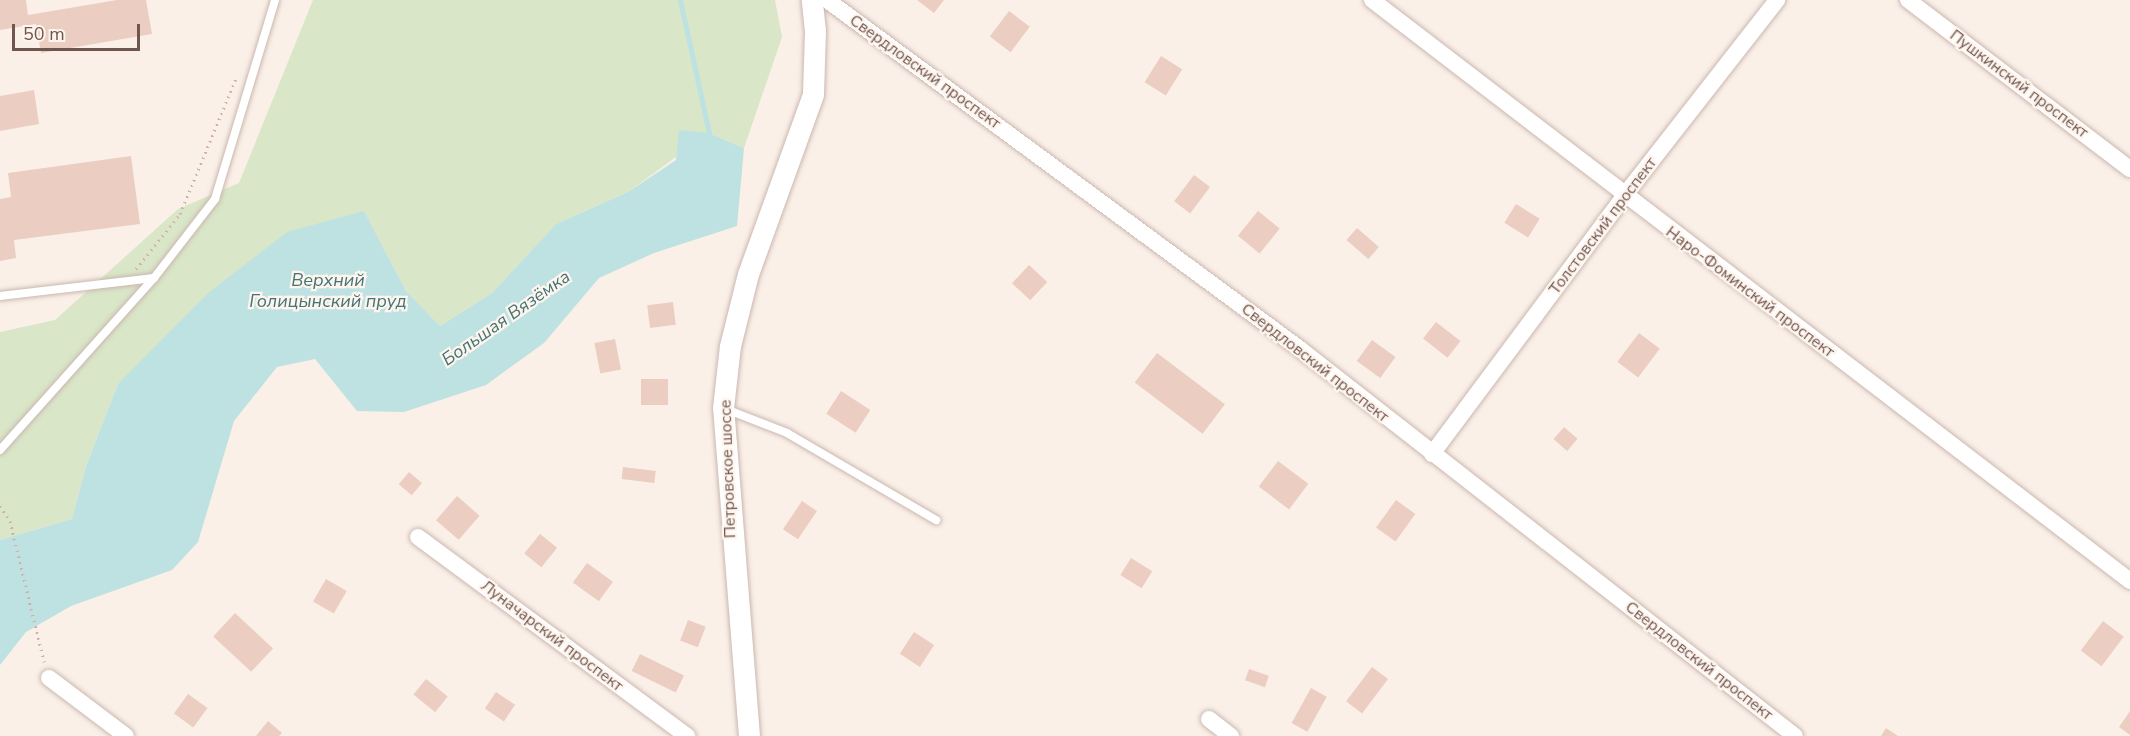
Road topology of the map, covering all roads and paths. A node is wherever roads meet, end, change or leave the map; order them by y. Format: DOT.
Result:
graph roads {
  1 [pos="275,0"];
  2 [pos="812,0"];
  3 [pos="827,0"];
  4 [pos="1372,0"];
  5 [pos="1777,0"];
  6 [pos="1908,0"];
  7 [pos="241,65"];
  8 [pos="2130,169"];
  9 [pos="1624,196"];
  10 [pos="154,278"];
  11 [pos="136,280"];
  12 [pos="0,296"];
  13 [pos="723,408"];
  14 [pos="0,450"];
  15 [pos="1432,454"];
  16 [pos="0,506"];
  17 [pos="936,520"];
  18 [pos="418,537"];
  19 [pos="2130,581"];
  20 [pos="49,678"];
  21 [pos="1209,718"];
  22 [pos="126,736"];
  23 [pos="687,736"];
  24 [pos="749,736"];
  25 [pos="1231,736"];
  26 [pos="1795,736"];
  1 -- 10 [label="lane"];
  2 -- 13 [label="street, Петровское шоссе"];
  3 -- 15 [label="street, Свердловский проспект"];
  4 -- 9 [label="street, Наро-Фоминский проспект"];
  5 -- 9 [label="street, Толстовский проспект"];
  6 -- 8 [label="street, Пушкинский проспект"];
  7 -- 11 [label="path"];
  9 -- 15 [label="street, Толстовский проспект"];
  9 -- 19 [label="street, Наро-Фоминский проспект"];
  10 -- 11 [label="lane"];
  10 -- 14 [label="lane"];
  11 -- 12 [label="lane"];
  13 -- 17 [label="lane"];
  13 -- 24 [label="street, Петровское шоссе"];
  15 -- 26 [label="street, Свердловский проспект"];
  16 -- 20 [label="path"];
  18 -- 23 [label="street, Луначарский проспект"];
  20 -- 22 [label="street"];
  21 -- 25 [label="street"];
}
